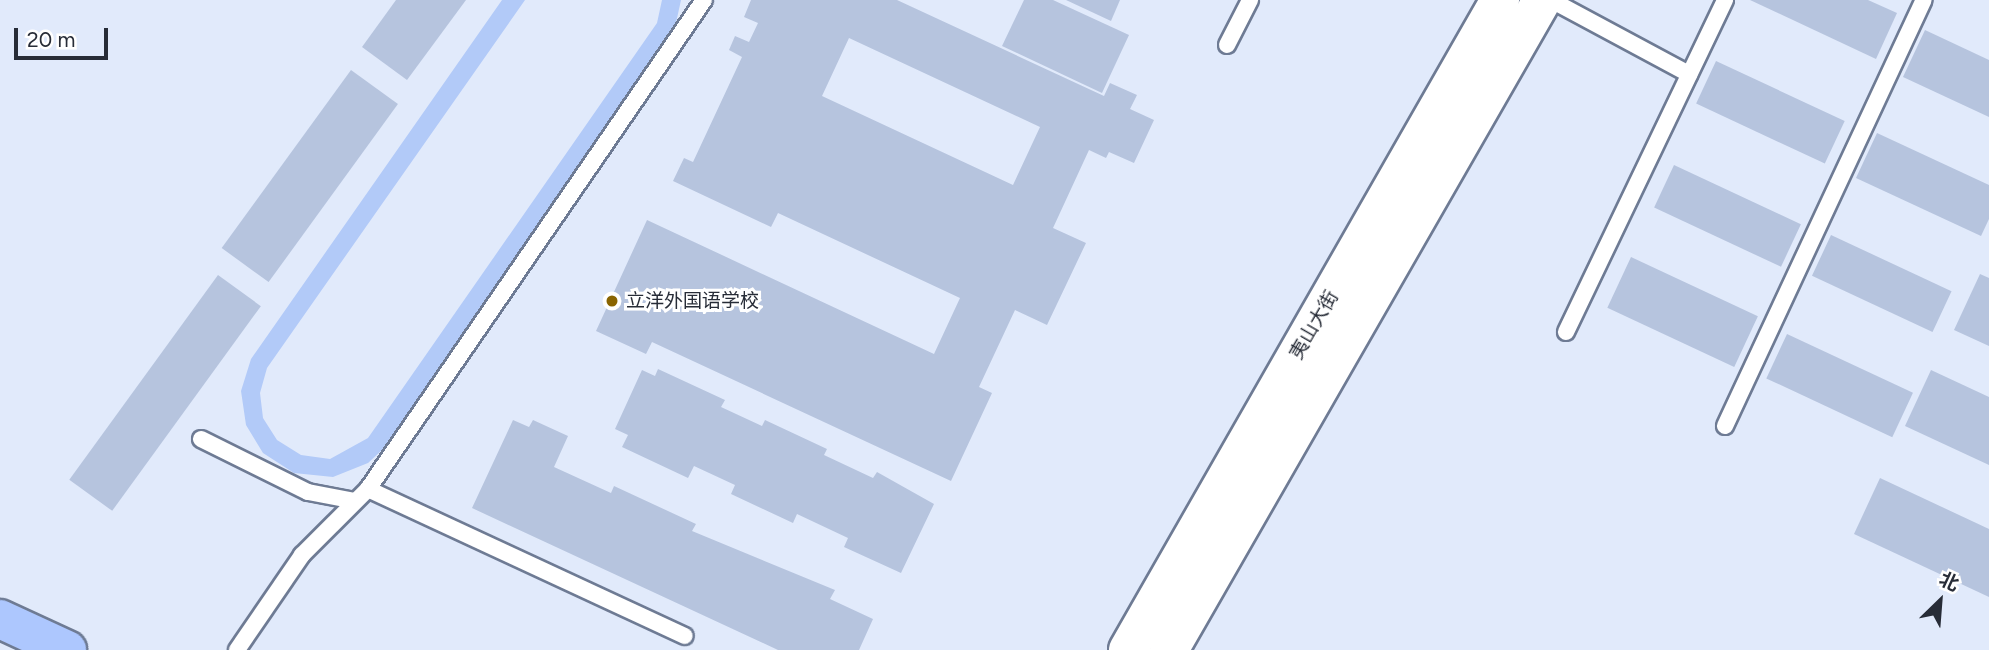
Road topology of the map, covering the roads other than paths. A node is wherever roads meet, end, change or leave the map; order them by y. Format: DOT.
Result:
graph roads {
  1 [pos="704,0"];
  2 [pos="1250,0"];
  3 [pos="1500,0"];
  4 [pos="1542,0"];
  5 [pos="1551,0"];
  6 [pos="1725,0"];
  7 [pos="1924,0"];
  8 [pos="1227,46"];
  9 [pos="1689,74"];
  10 [pos="1566,332"];
  11 [pos="1725,426"];
  12 [pos="201,439"];
  13 [pos="368,489"];
  14 [pos="355,501"];
  15 [pos="0,619"];
  16 [pos="685,636"];
  17 [pos="66,650"];
  18 [pos="237,650"];
  19 [pos="1128,650"];
  20 [pos="1169,650"];
  1 -- 13 [label="lane"];
  2 -- 8 [label="lane"];
  3 -- 19 [label="main road, 夷山大街"];
  4 -- 20 [label="main road, 夷山大街"];
  5 -- 9 [label="lane"];
  6 -- 9 [label="lane"];
  7 -- 11 [label="lane"];
  9 -- 10 [label="lane"];
  12 -- 14 [label="lane"];
  13 -- 14 [label="lane"];
  13 -- 16 [label="lane"];
  14 -- 18 [label="lane"];
  15 -- 17 [label="main road"];
}
